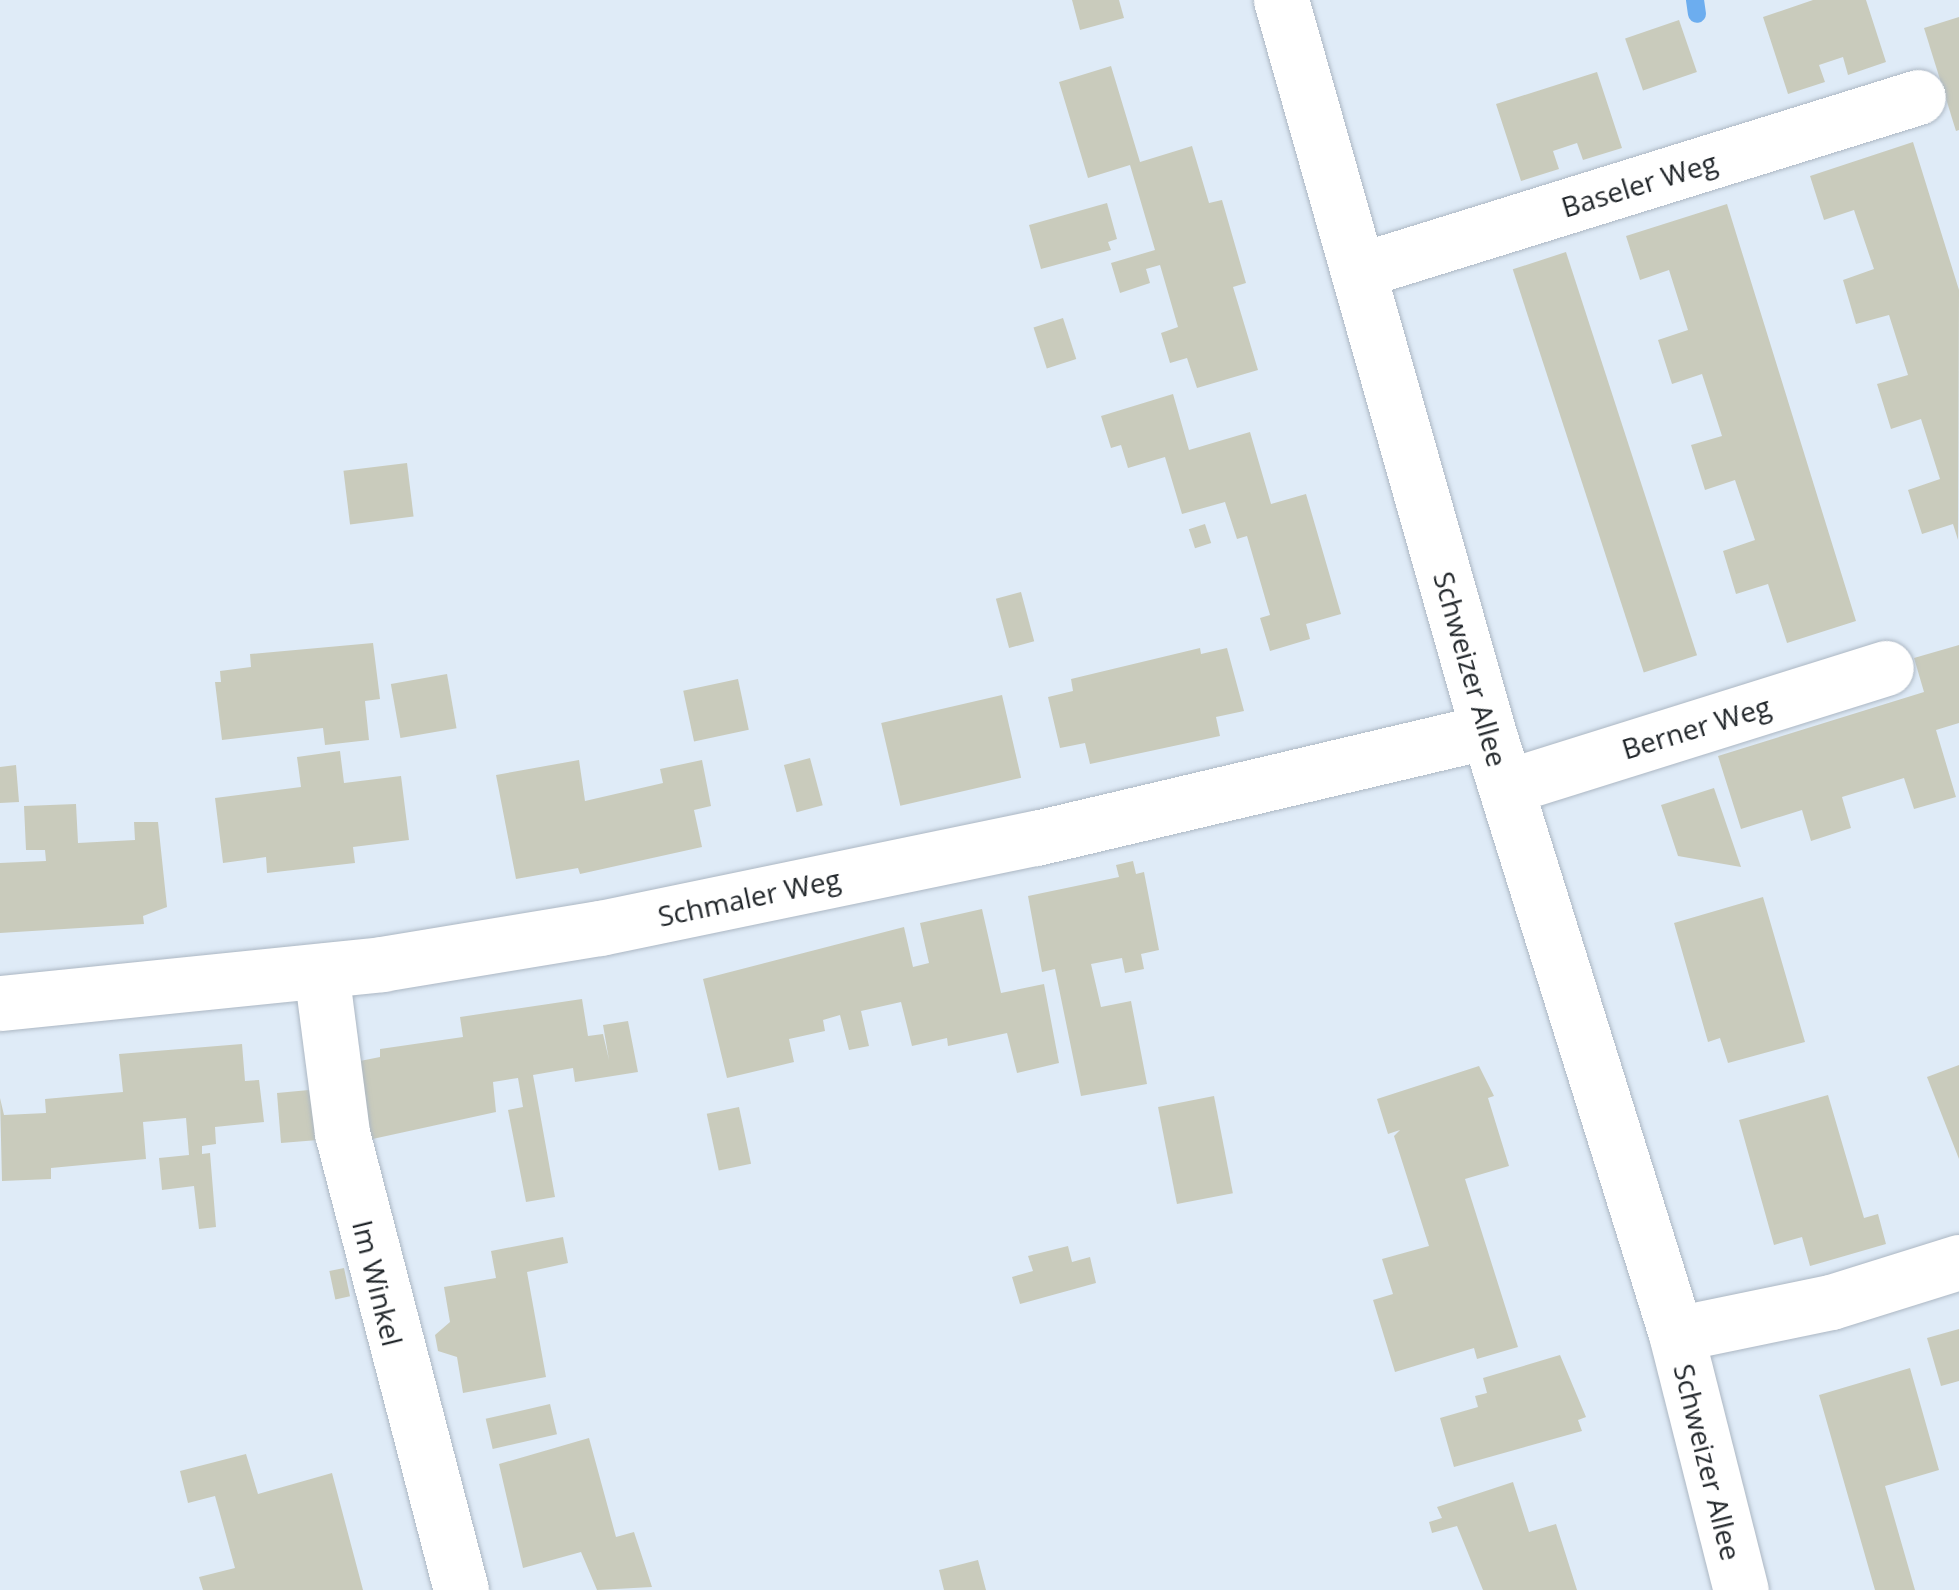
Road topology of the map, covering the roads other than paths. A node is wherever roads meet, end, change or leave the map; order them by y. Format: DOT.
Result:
graph roads {
  1 [pos="1281,0"];
  2 [pos="1918,97"];
  3 [pos="1360,270"];
  4 [pos="1886,668"];
  5 [pos="1488,731"];
  6 [pos="1506,787"];
  7 [pos="322,971"];
  8 [pos="0,1003"];
  9 [pos="1959,1262"];
  10 [pos="1676,1334"];
  11 [pos="460,1590"];
  12 [pos="1741,1590"];
  1 -- 3 [label="street, Schweizer Allee"];
  2 -- 3 [label="street, Baseler Weg"];
  3 -- 5 [label="street, Schweizer Allee"];
  4 -- 6 [label="street, Berner Weg"];
  5 -- 6 [label="street, Schweizer Allee"];
  5 -- 7 [label="street, Schmaler Weg"];
  6 -- 10 [label="street, Schweizer Allee"];
  7 -- 8 [label="street, Schmaler Weg"];
  7 -- 11 [label="street, Im Winkel"];
  9 -- 10 [label="street, Schweizer Allee"];
  10 -- 12 [label="street, Schweizer Allee"];
}
